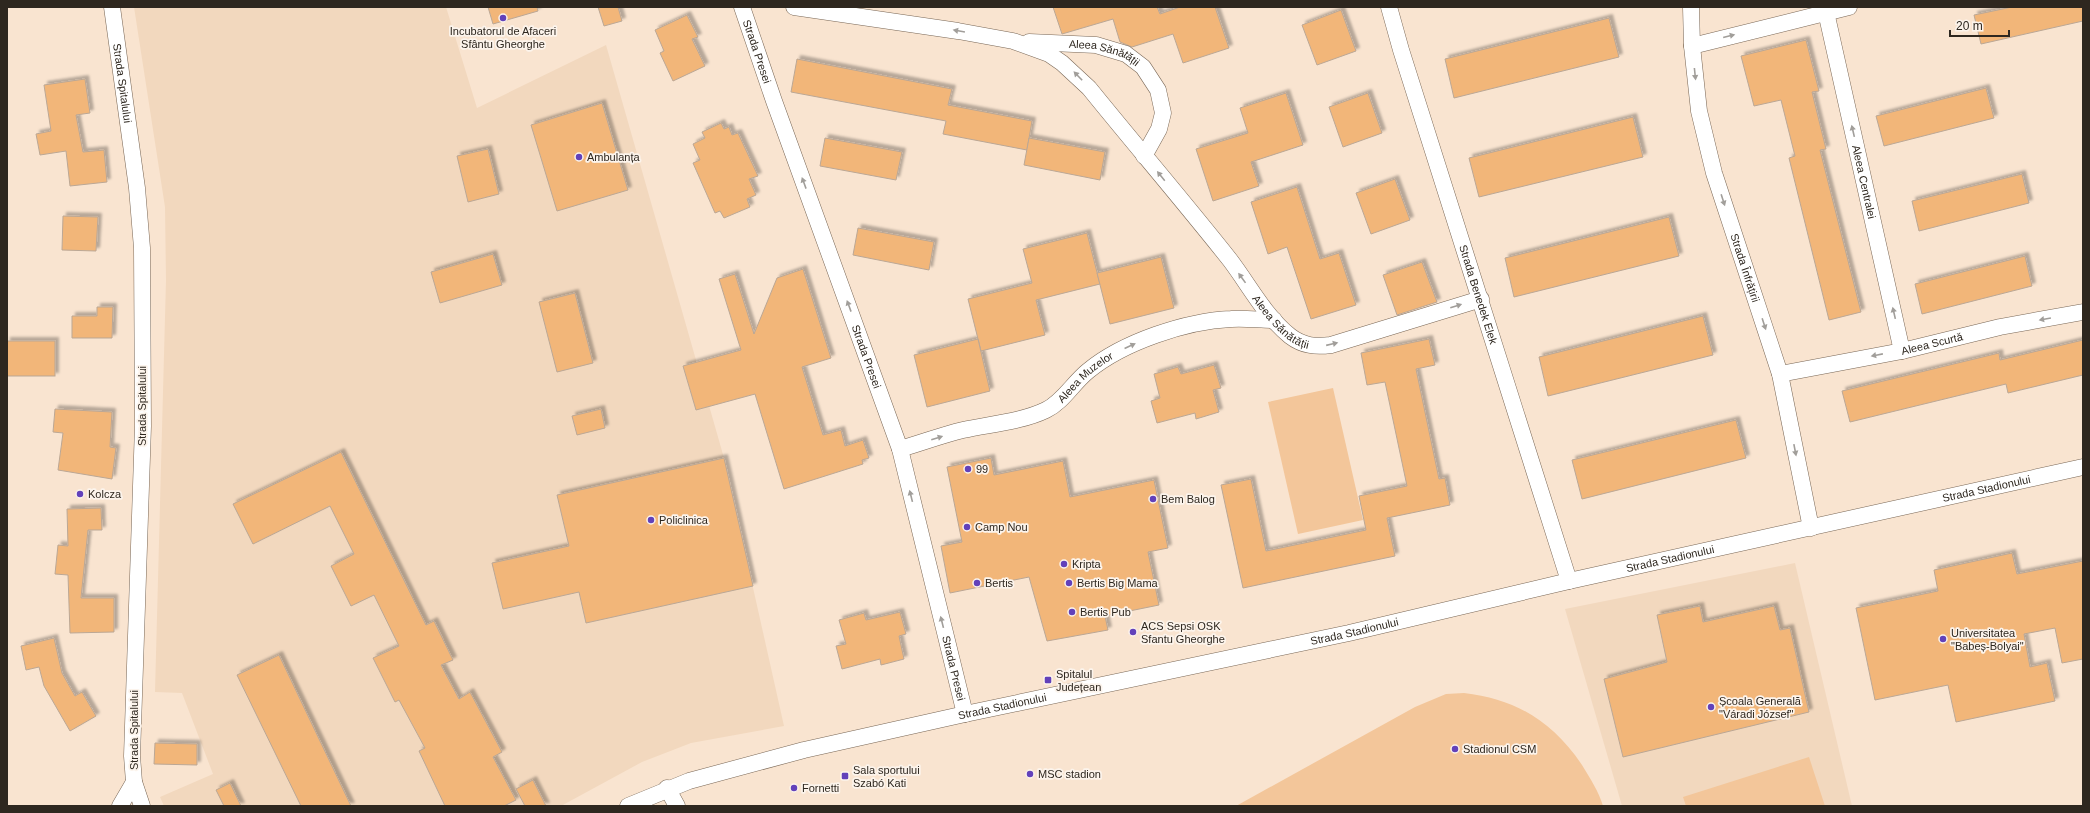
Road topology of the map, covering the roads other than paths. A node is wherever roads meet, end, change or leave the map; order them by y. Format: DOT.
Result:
graph roads {
  1 [pos="112,7"];
  2 [pos="742,7"];
  3 [pos="794,7"];
  4 [pos="1390,7"];
  5 [pos="1691,7"];
  6 [pos="1849,7"];
  7 [pos="1826,12"];
  8 [pos="1013,41"];
  9 [pos="1692,46"];
  10 [pos="1144,156"];
  11 [pos="1481,298"];
  12 [pos="2083,312"];
  13 [pos="1274,320"];
  14 [pos="1902,351"];
  15 [pos="1780,374"];
  16 [pos="900,449"];
  17 [pos="2083,467"];
  18 [pos="1811,528"];
  19 [pos="1570,581"];
  20 [pos="965,714"];
  21 [pos="134,782"];
  22 [pos="667,788"];
  23 [pos="120,806"];
  24 [pos="142,806"];
  25 [pos="628,806"];
  26 [pos="677,806"];
  1 -- 21 [label="street, Strada Spitalului"];
  16 -- 2 [label="street, Strada Presei, one-way"];
  8 -- 3 [label="street, Aleea Sănătății, one-way"];
  4 -- 11 [label="street, Strada Benedek Elek"];
  5 -- 9 [label="street, Strada Înfrățirii"];
  6 -- 7 [label="street"];
  9 -- 7 [label="street, one-way"];
  14 -- 7 [label="street, Aleea Centralei, one-way"];
  10 -- 8 [label="street, Aleea Sănătății, one-way"];
  8 -- 10 [label="street, Aleea Sănătății"];
  9 -- 15 [label="street, Strada Înfrățirii, one-way"];
  13 -- 10 [label="street, Aleea Sănătății, one-way"];
  13 -- 11 [label="street, Aleea Sănătății, one-way"];
  11 -- 19 [label="street, Strada Benedek Elek"];
  12 -- 14 [label="street, Aleea Scurtă, one-way"];
  16 -- 13 [label="street, Aleea Muzelor, one-way"];
  14 -- 15 [label="street, Aleea Scurtă, one-way"];
  15 -- 18 [label="street, Strada Înfrățirii, one-way"];
  20 -- 16 [label="street, Strada Presei, one-way"];
  17 -- 18 [label="street, Strada Stadionului"];
  18 -- 19 [label="street, Strada Stadionului"];
  19 -- 20 [label="street, Strada Stadionului"];
  20 -- 22 [label="street, Strada Stadionului"];
  21 -- 23 [label="street"];
  21 -- 24 [label="street, Strada Spitalului"];
  22 -- 25 [label="street, Strada Stadionului"];
  22 -- 26 [label="street"];
}
